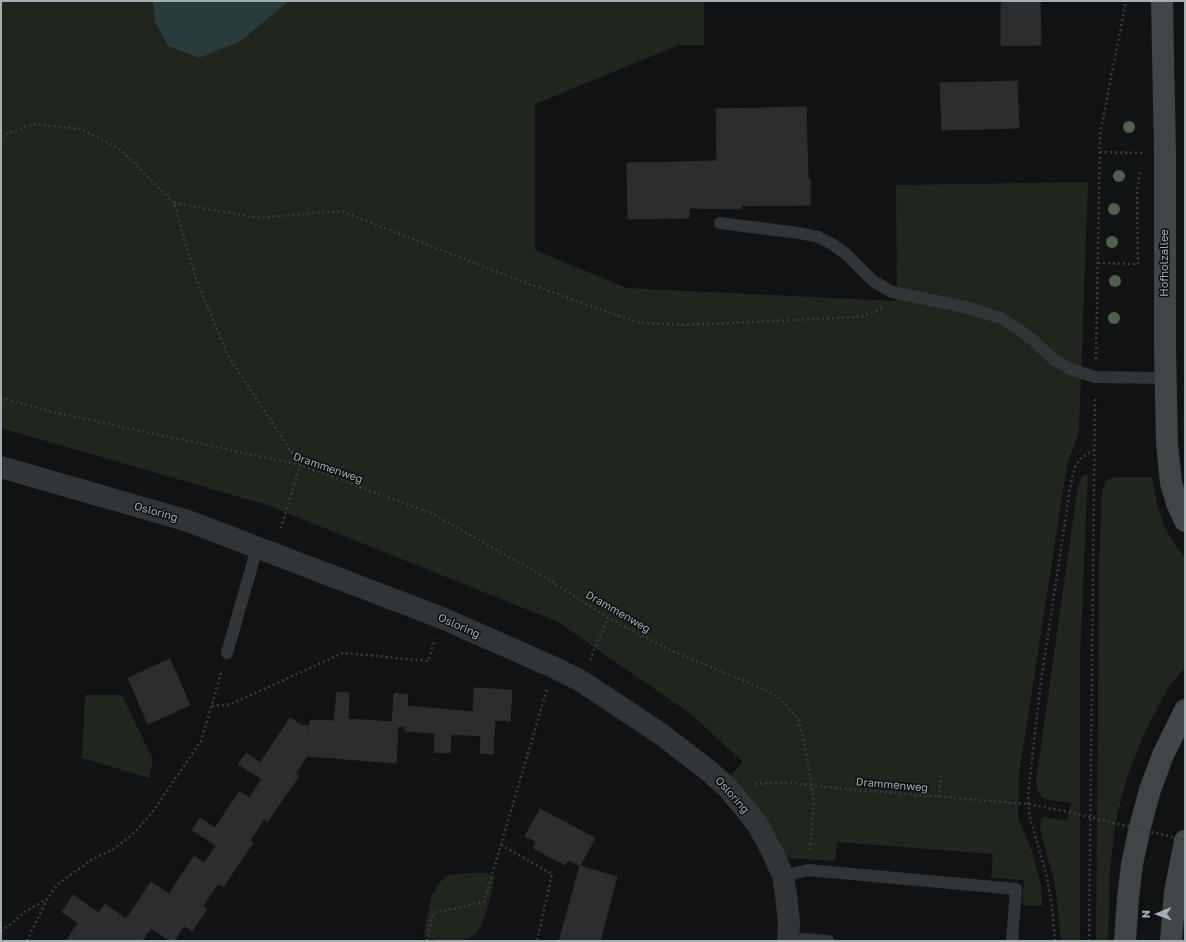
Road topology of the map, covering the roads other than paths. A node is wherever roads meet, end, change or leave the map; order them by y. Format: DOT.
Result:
graph roads {
  1 [pos="1162,1"];
  2 [pos="720,223"];
  3 [pos="1165,378"];
  4 [pos="1,467"];
  5 [pos="1185,522"];
  6 [pos="265,551"];
  7 [pos="227,653"];
  8 [pos="1185,710"];
  9 [pos="1185,840"];
  10 [pos="783,876"];
  11 [pos="788,939"];
  12 [pos="828,941"];
  13 [pos="1012,941"];
  14 [pos="1125,941"];
  15 [pos="1170,941"];
  1 -- 3 [label="street, Hofholzallee"];
  2 -- 3 [label="lane"];
  3 -- 5 [label="street, Hofholzallee"];
  4 -- 6 [label="street, Osloring"];
  6 -- 7 [label="lane"];
  6 -- 10 [label="street, Osloring"];
  8 -- 14 [label="street"];
  9 -- 15 [label="street"];
  10 -- 11 [label="street, Osloring"];
  10 -- 13 [label="lane"];
  11 -- 12 [label="lane"];
}
